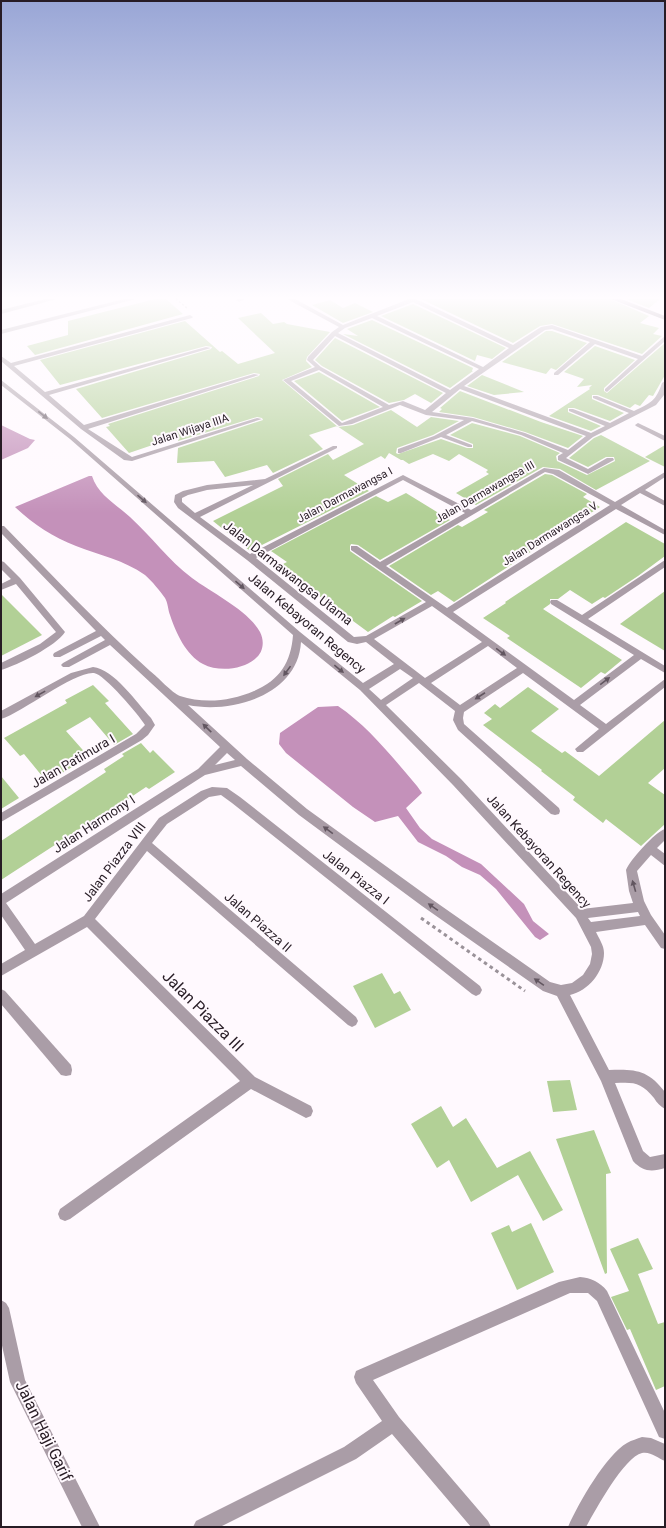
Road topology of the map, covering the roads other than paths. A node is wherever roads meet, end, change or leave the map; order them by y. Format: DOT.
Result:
graph roads {
  1 [pos="17,370"];
  2 [pos="130,370"];
  3 [pos="312,370"];
  4 [pos="323,370"];
  5 [pos="406,370"];
  6 [pos="480,370"];
  7 [pos="560,370"];
  8 [pos="629,370"];
  9 [pos="556,374"];
  10 [pos="256,375"];
  11 [pos="1,382"];
  12 [pos="665,384"];
  13 [pos="459,386"];
  14 [pos="607,390"];
  15 [pos="450,393"];
  16 [pos="43,395"];
  17 [pos="595,397"];
  18 [pos="388,407"];
  19 [pos="571,410"];
  20 [pos="634,412"];
  21 [pos="426,413"];
  22 [pos="260,419"];
  23 [pos="471,420"];
  24 [pos="638,425"];
  25 [pos="610,426"];
  26 [pos="83,428"];
  27 [pos="441,435"];
  28 [pos="591,436"];
  29 [pos="665,439"];
  30 [pos="470,446"];
  31 [pos="335,447"];
  32 [pos="401,451"];
  33 [pos="567,452"];
  34 [pos="610,460"];
  35 [pos="665,474"];
  36 [pos="266,481"];
  37 [pos="639,490"];
  38 [pos="665,504"];
  39 [pos="615,505"];
  40 [pos="471,513"];
  41 [pos="194,516"];
  42 [pos="1,528"];
  43 [pos="665,533"];
  44 [pos="354,548"];
  45 [pos="250,558"];
  46 [pos="665,563"];
  47 [pos="1,564"];
  48 [pos="380,566"];
  49 [pos="17,580"];
  50 [pos="1,587"];
  51 [pos="432,602"];
  52 [pos="554,602"];
  53 [pos="447,612"];
  54 [pos="582,619"];
  55 [pos="102,632"];
  56 [pos="297,634"];
  57 [pos="368,639"];
  58 [pos="111,642"];
  59 [pos="488,642"];
  60 [pos="47,644"];
  61 [pos="57,655"];
  62 [pos="640,655"];
  63 [pos="401,664"];
  64 [pos="66,665"];
  65 [pos="1,667"];
  66 [pos="524,668"];
  67 [pos="665,670"];
  68 [pos="74,675"];
  69 [pos="422,680"];
  70 [pos="665,682"];
  71 [pos="362,688"];
  72 [pos="176,698"];
  73 [pos="574,704"];
  74 [pos="380,705"];
  75 [pos="460,710"];
  76 [pos="1,715"];
  77 [pos="606,729"];
  78 [pos="226,746"];
  79 [pos="580,749"];
  80 [pos="243,762"];
  81 [pos="202,772"];
  82 [pos="218,790"];
  83 [pos="555,811"];
  84 [pos="1,818"];
  85 [pos="665,833"];
  86 [pos="146,844"];
  87 [pos="650,848"];
  88 [pos="665,861"];
  89 [pos="1,900"];
  90 [pos="1,906"];
  91 [pos="641,907"];
  92 [pos="580,914"];
  93 [pos="88,920"];
  94 [pos="647,920"];
  95 [pos="588,928"];
  96 [pos="665,944"];
  97 [pos="33,951"];
  98 [pos="1,970"];
  99 [pos="476,990"];
  100 [pos="561,990"];
  101 [pos="1,995"];
  102 [pos="352,1021"];
  103 [pos="66,1070"];
  104 [pos="606,1077"];
  105 [pos="250,1082"];
  106 [pos="665,1102"];
  107 [pos="306,1111"];
  108 [pos="665,1161"];
  109 [pos="65,1214"];
  110 [pos="1,1308"];
  111 [pos="393,1423"];
  112 [pos="665,1431"];
  113 [pos="665,1453"];
  114 [pos="91,1527"];
  115 [pos="202,1527"];
  116 [pos="482,1527"];
  117 [pos="577,1527"];
  1 -- 16 [label="street"];
  2 -- 16 [label="street"];
  3 -- 18 [label="street"];
  4 -- 18 [label="street"];
  5 -- 15 [label="street"];
  6 -- 13 [label="street"];
  7 -- 9 [label="street"];
  8 -- 14 [label="street"];
  10 -- 26 [label="street"];
  11 -- 56 [label="street, Jalan Kebayoran Regency, one-way"];
  12 -- 20 [label="street"];
  13 -- 15 [label="street"];
  13 -- 28 [label="street"];
  15 -- 21 [label="street"];
  16 -- 26 [label="street"];
  17 -- 20 [label="street"];
  18 -- 21 [label="street"];
  19 -- 25 [label="street"];
  20 -- 25 [label="street"];
  21 -- 23 [label="street"];
  22 -- 26 [label="street, Jalan Wijaya IIIA"];
  23 -- 27 [label="street"];
  23 -- 33 [label="street"];
  24 -- 29 [label="street"];
  25 -- 28 [label="street"];
  27 -- 30 [label="street"];
  27 -- 32 [label="street"];
  28 -- 33 [label="street"];
  31 -- 36 [label="street"];
  33 -- 34 [label="street"];
  35 -- 37 [label="street, Jalan Darmawangsa V"];
  36 -- 41 [label="street"];
  36 -- 41 [label="street, Jalan Darmawangsa Utama"];
  37 -- 38 [label="street"];
  37 -- 39 [label="street, Jalan Darmawangsa V"];
  39 -- 40 [label="street, Jalan Darmawangsa III"];
  39 -- 43 [label="street, Jalan Darmawangsa III"];
  39 -- 53 [label="street, Jalan Darmawangsa V"];
  40 -- 45 [label="street, Jalan Darmawangsa I"];
  40 -- 48 [label="street, Jalan Darmawangsa III"];
  41 -- 45 [label="street, Jalan Darmawangsa Utama"];
  42 -- 55 [label="street"];
  44 -- 48 [label="street"];
  45 -- 57 [label="street, Jalan Darmawangsa Utama"];
  46 -- 54 [label="street"];
  47 -- 49 [label="street"];
  48 -- 51 [label="street"];
  49 -- 50 [label="street"];
  49 -- 60 [label="street"];
  51 -- 53 [label="street"];
  57 -- 51 [label="street, one-way"];
  52 -- 54 [label="street"];
  53 -- 59 [label="street"];
  54 -- 62 [label="street"];
  55 -- 58 [label="street"];
  55 -- 61 [label="street"];
  56 -- 71 [label="street, Jalan Kebayoran Regency, one-way"];
  56 -- 72 [label="street, one-way"];
  57 -- 63 [label="street"];
  58 -- 64 [label="street"];
  58 -- 72 [label="street"];
  59 -- 66 [label="street, one-way"];
  59 -- 69 [label="street"];
  60 -- 61 [label="street"];
  60 -- 65 [label="street"];
  61 -- 64 [label="street"];
  62 -- 67 [label="street"];
  73 -- 62 [label="street, one-way"];
  63 -- 69 [label="street"];
  63 -- 71 [label="street"];
  64 -- 68 [label="street"];
  66 -- 73 [label="street"];
  66 -- 75 [label="street, one-way"];
  68 -- 76 [label="street, one-way"];
  68 -- 84 [label="street, Jalan Patimura I"];
  69 -- 74 [label="street"];
  69 -- 75 [label="street"];
  70 -- 77 [label="street"];
  71 -- 74 [label="street, Jalan Kebayoran Regency"];
  78 -- 72 [label="street, one-way"];
  73 -- 77 [label="street"];
  74 -- 92 [label="street, Jalan Kebayoran Regency"];
  75 -- 83 [label="street"];
  77 -- 79 [label="street"];
  78 -- 80 [label="street"];
  78 -- 81 [label="street, Jalan Harmony I"];
  80 -- 81 [label="street, Jalan Harmony I"];
  100 -- 80 [label="street, one-way"];
  81 -- 89 [label="street, Jalan Harmony I"];
  82 -- 86 [label="street, Jalan Piazza VIII"];
  82 -- 99 [label="street, Jalan Piazza I"];
  85 -- 87 [label="street"];
  86 -- 93 [label="street, Jalan Piazza VIII"];
  86 -- 102 [label="street, Jalan Piazza II"];
  87 -- 88 [label="street"];
  91 -- 87 [label="street, one-way"];
  90 -- 97 [label="street"];
  91 -- 92 [label="street"];
  91 -- 94 [label="street"];
  92 -- 95 [label="street, Jalan Kebayoran Regency"];
  93 -- 97 [label="street, Jalan Piazza VIII"];
  93 -- 105 [label="street, Jalan Piazza III"];
  94 -- 95 [label="street"];
  94 -- 96 [label="street"];
  95 -- 100 [label="street, Jalan Kebayoran Regency"];
  97 -- 98 [label="street, Jalan Piazza VIII"];
  100 -- 104 [label="street"];
  101 -- 103 [label="street"];
  104 -- 106 [label="street"];
  104 -- 108 [label="street"];
  105 -- 107 [label="street, Jalan Piazza III"];
  105 -- 109 [label="street"];
  110 -- 114 [label="street, Jalan Haji Garif"];
  111 -- 112 [label="street"];
  111 -- 115 [label="street"];
  111 -- 116 [label="street"];
  113 -- 117 [label="street"];
}
